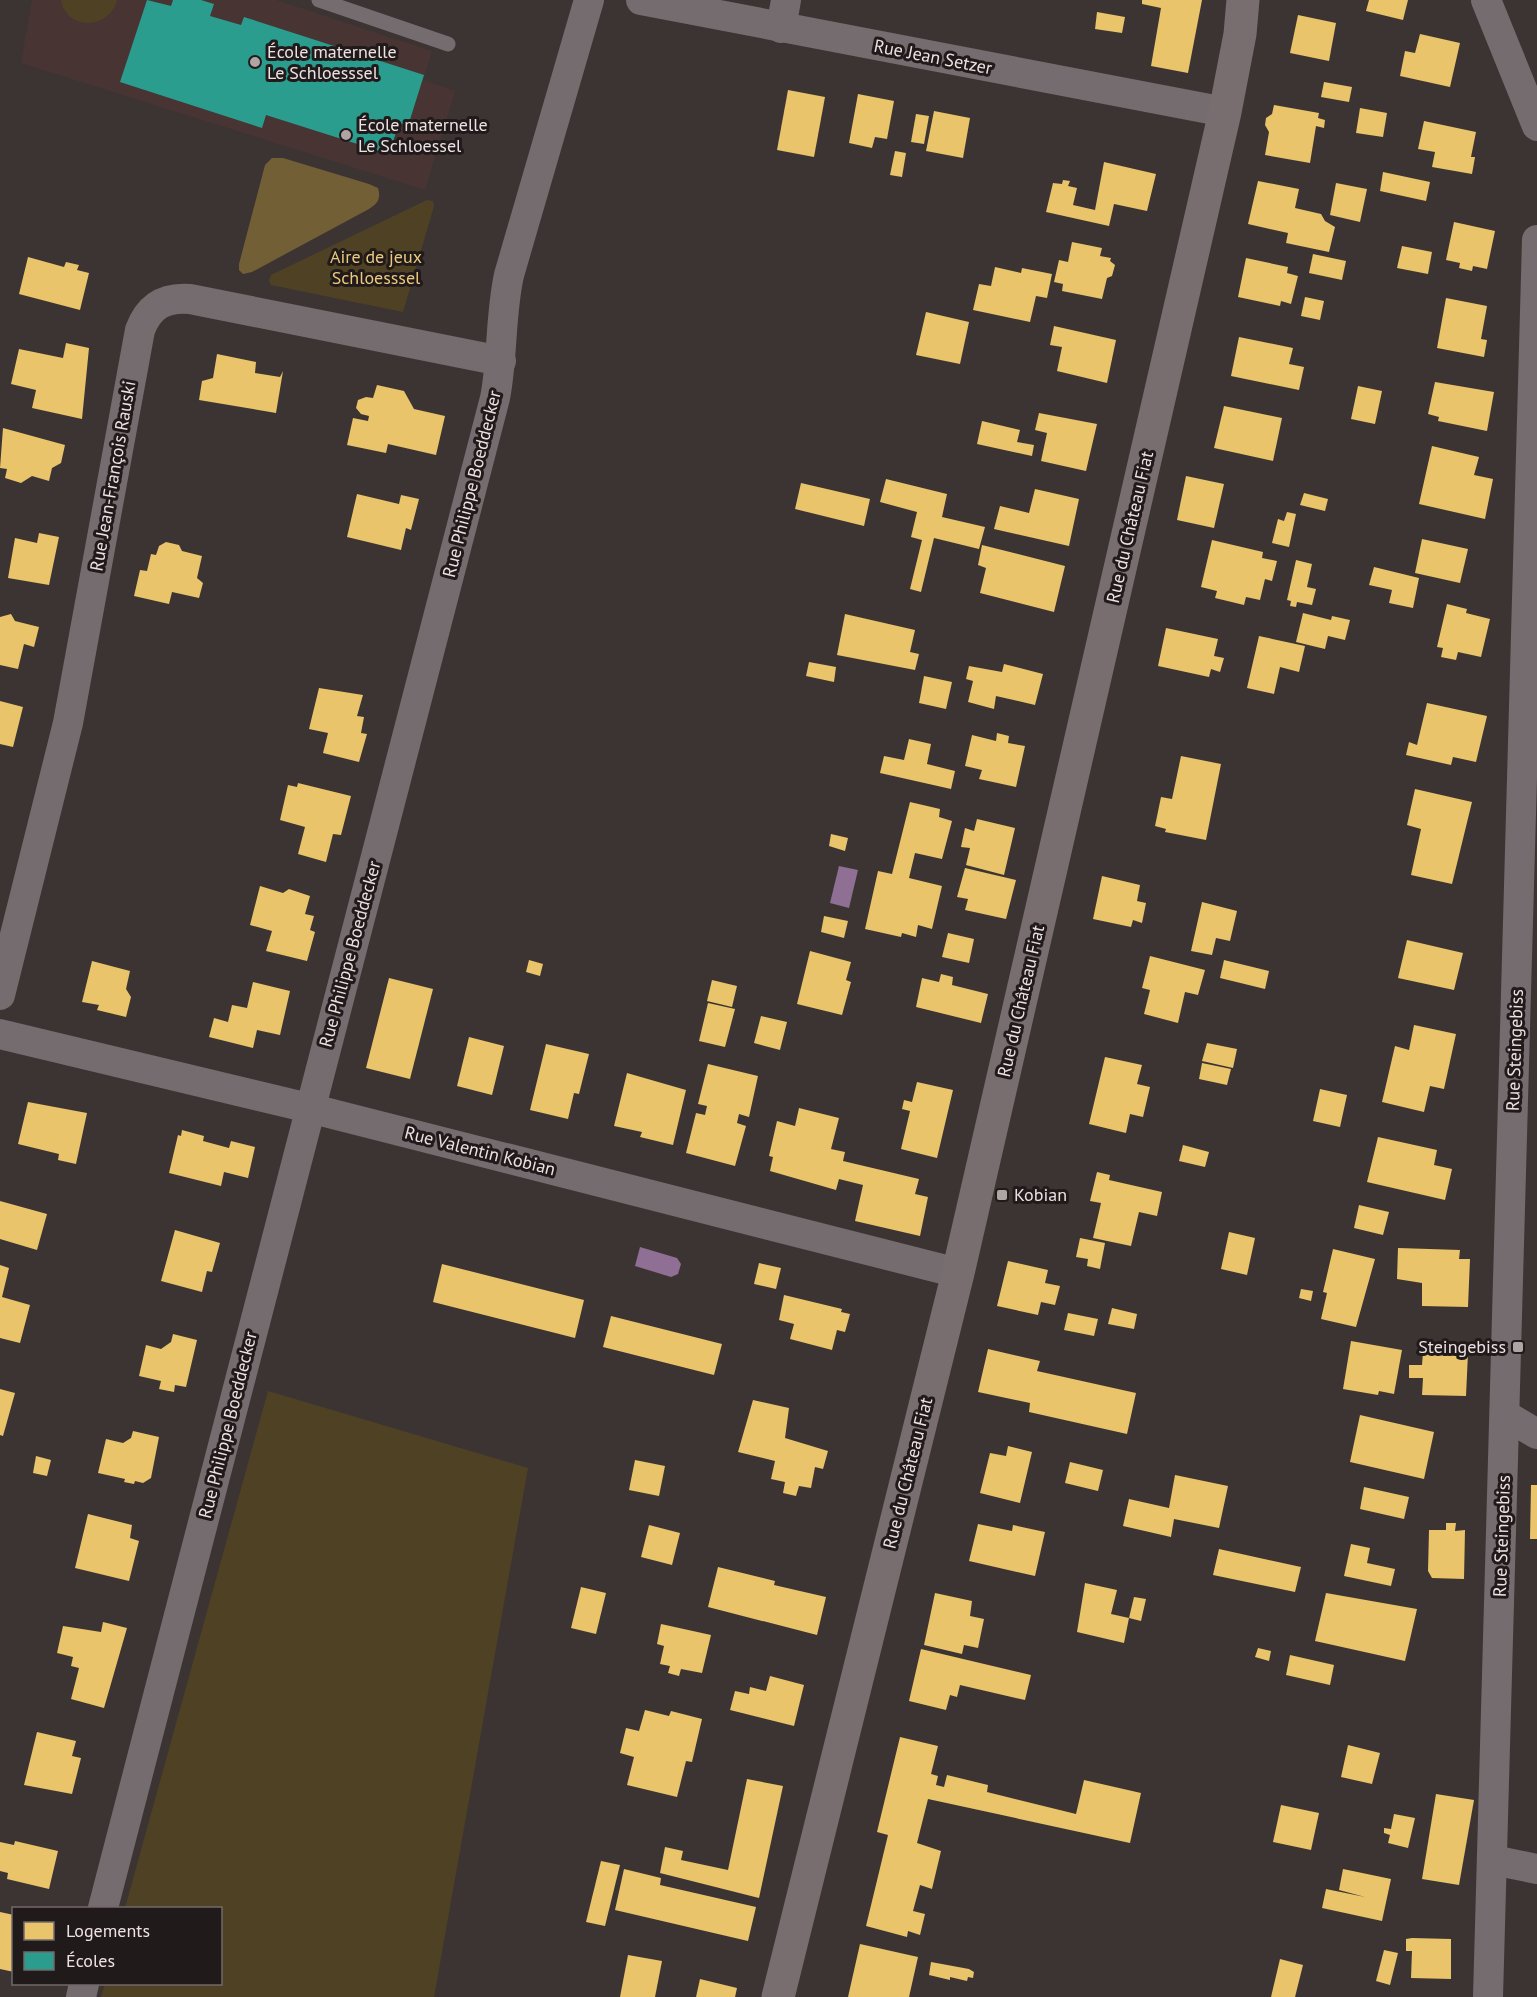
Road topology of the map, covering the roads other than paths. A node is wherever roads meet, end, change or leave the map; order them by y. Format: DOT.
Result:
graph roads {
  1 [pos="319,0"];
  2 [pos="589,0"];
  3 [pos="640,0"];
  4 [pos="1243,0"];
  5 [pos="1486,0"];
  6 [pos="784,14"];
  7 [pos="448,44"];
  8 [pos="1225,112"];
  9 [pos="1537,126"];
  10 [pos="1537,240"];
  11 [pos="501,361"];
  12 [pos="0,995"];
  13 [pos="0,1035"];
  14 [pos="309,1108"];
  15 [pos="958,1273"];
  16 [pos="1505,1415"];
  17 [pos="1537,1434"];
  18 [pos="1493,1860"];
  19 [pos="1537,1869"];
  20 [pos="104,1907"];
  21 [pos="778,1997"];
  22 [pos="1488,1997"];
  1 -- 7 [label="lane"];
  2 -- 11 [label="street, Rue Philippe Boeddecker"];
  3 -- 6 [label="street, Rue Jean Setzer"];
  4 -- 8 [label="street, Rue du Château Fiat"];
  5 -- 9 [label="street"];
  6 -- 8 [label="street, Rue Jean Setzer"];
  8 -- 15 [label="street, Rue du Château Fiat"];
  10 -- 16 [label="street, Rue Steingebiss"];
  11 -- 12 [label="street, Rue Jean-François Rauski"];
  11 -- 14 [label="street, Rue Philippe Boeddecker"];
  13 -- 14 [label="street, Rue Valentin Kobian"];
  14 -- 15 [label="street, Rue Valentin Kobian"];
  14 -- 20 [label="street, Rue Philippe Boeddecker"];
  15 -- 21 [label="street, Rue du Château Fiat"];
  16 -- 17 [label="street"];
  16 -- 18 [label="street, Rue Steingebiss"];
  18 -- 19 [label="street"];
  18 -- 22 [label="street, Rue Steingebiss"];
}
